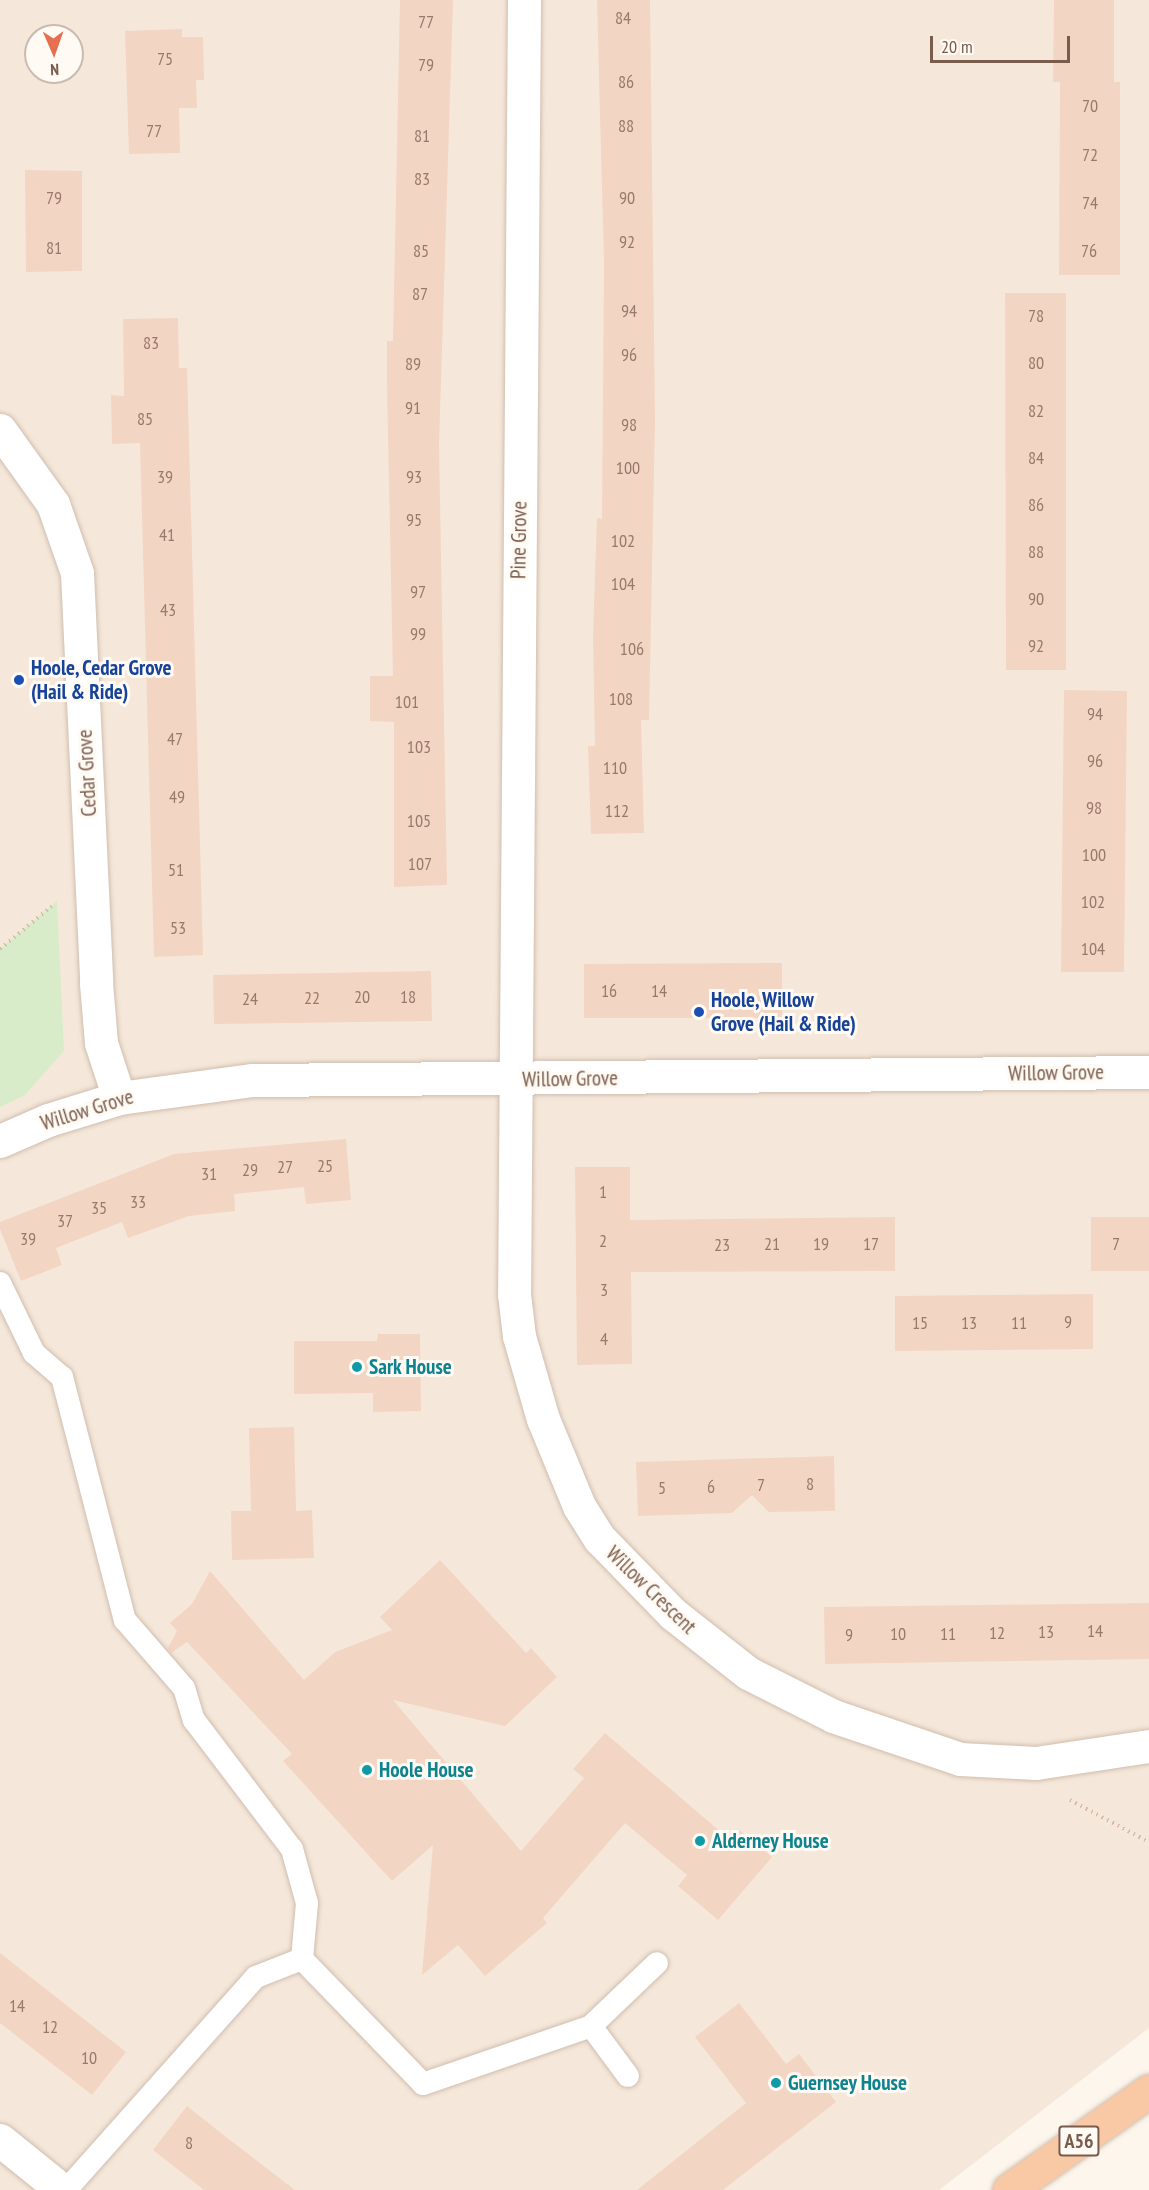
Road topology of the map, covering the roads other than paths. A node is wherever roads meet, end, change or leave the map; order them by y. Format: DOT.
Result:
graph roads {
  1 [pos="524,0"];
  2 [pos="0,430"];
  3 [pos="1149,1072"];
  4 [pos="514,1080"];
  5 [pos="119,1098"];
  6 [pos="0,1141"];
  7 [pos="0,1283"];
  8 [pos="1149,1746"];
  9 [pos="302,1959"];
  10 [pos="657,1963"];
  11 [pos="591,2026"];
  12 [pos="628,2076"];
  13 [pos="1149,2091"];
  14 [pos="0,2140"];
  15 [pos="64,2190"];
  16 [pos="1009,2190"];
  1 -- 4 [label="street, Pine Grove"];
  2 -- 5 [label="street, Cedar Grove"];
  3 -- 4 [label="street, Willow Grove"];
  4 -- 5 [label="street, Willow Grove"];
  4 -- 8 [label="street, Willow Crescent"];
  5 -- 6 [label="street, Willow Grove"];
  7 -- 9 [label="lane"];
  9 -- 11 [label="lane"];
  9 -- 15 [label="lane"];
  10 -- 11 [label="lane"];
  11 -- 12 [label="lane"];
  13 -- 16 [label="highway, A56"];
  14 -- 15 [label="street"];
}
